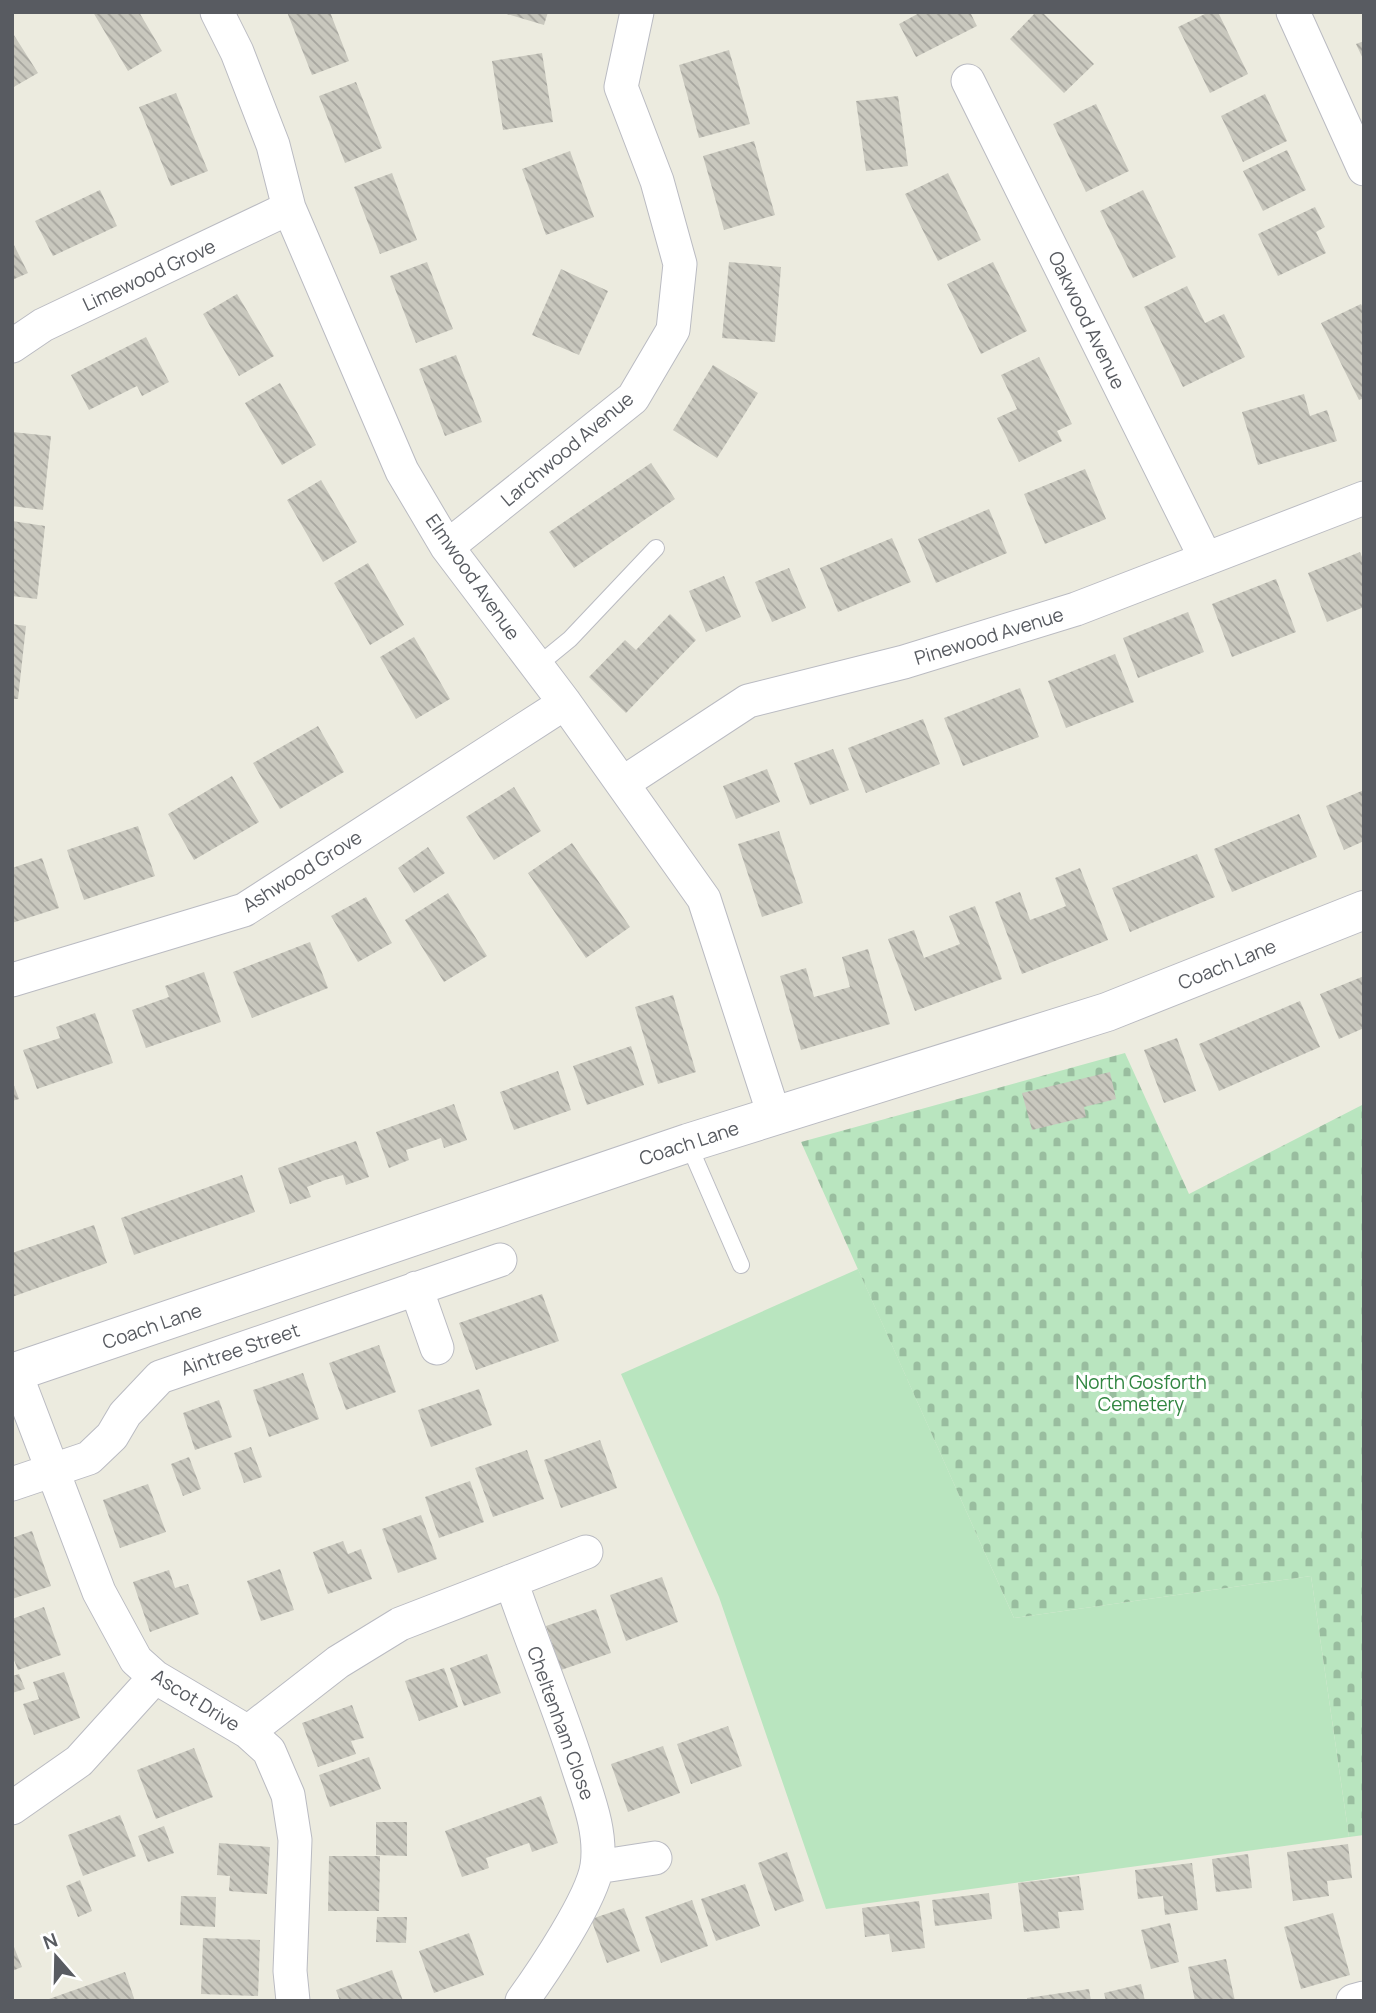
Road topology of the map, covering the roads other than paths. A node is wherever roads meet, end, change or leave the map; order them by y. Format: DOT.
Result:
graph roads {
  1 [pos="217,12"];
  2 [pos="637,12"];
  3 [pos="1293,12"];
  4 [pos="968,81"];
  5 [pos="1364,169"];
  6 [pos="289,208"];
  7 [pos="12,346"];
  8 [pos="1364,498"];
  9 [pos="447,547"];
  10 [pos="656,548"];
  11 [pos="1206,559"];
  12 [pos="537,666"];
  13 [pos="565,703"];
  14 [pos="623,783"];
  15 [pos="1364,910"];
  16 [pos="12,980"];
  17 [pos="774,1115"];
  18 [pos="688,1143"];
  19 [pos="500,1260"];
  20 [pos="741,1265"];
  21 [pos="416,1288"];
  22 [pos="437,1348"];
  23 [pos="14,1373"];
  24 [pos="52,1472"];
  25 [pos="12,1484"];
  26 [pos="586,1552"];
  27 [pos="511,1581"];
  28 [pos="155,1677"];
  29 [pos="248,1732"];
  30 [pos="12,1808"];
  31 [pos="655,1858"];
  32 [pos="597,1867"];
  33 [pos="1364,1998"];
  34 [pos="293,2001"];
  35 [pos="522,2001"];
  36 [pos="1353,2001"];
  1 -- 6 [label="street, Elmwood Avenue"];
  2 -- 9 [label="street, Larchwood Avenue"];
  3 -- 5 [label="street"];
  4 -- 11 [label="street, Oakwood Avenue"];
  6 -- 7 [label="street, Limewood Grove"];
  6 -- 9 [label="street, Elmwood Avenue"];
  8 -- 11 [label="street, Pinewood Avenue"];
  9 -- 12 [label="street, Elmwood Avenue"];
  10 -- 12 [label="lane"];
  11 -- 14 [label="street, Pinewood Avenue"];
  12 -- 13 [label="street, Elmwood Avenue"];
  13 -- 14 [label="street, Elmwood Avenue"];
  13 -- 16 [label="street, Ashwood Grove"];
  14 -- 17 [label="street, Elmwood Avenue"];
  15 -- 17 [label="street, Coach Lane"];
  17 -- 18 [label="street, Coach Lane"];
  18 -- 20 [label="lane"];
  18 -- 23 [label="street, Coach Lane"];
  19 -- 21 [label="street, Aintree Street"];
  21 -- 22 [label="street"];
  21 -- 24 [label="street, Aintree Street"];
  23 -- 24 [label="street, Ascot Drive"];
  24 -- 25 [label="street, Aintree Street"];
  24 -- 28 [label="street, Ascot Drive"];
  26 -- 27 [label="street"];
  27 -- 29 [label="street"];
  27 -- 32 [label="street, Cheltenham Close"];
  28 -- 29 [label="street, Ascot Drive"];
  28 -- 30 [label="street"];
  29 -- 34 [label="street, Ascot Drive"];
  31 -- 32 [label="street"];
  32 -- 35 [label="street, Cheltenham Close"];
  33 -- 36 [label="street"];
}
